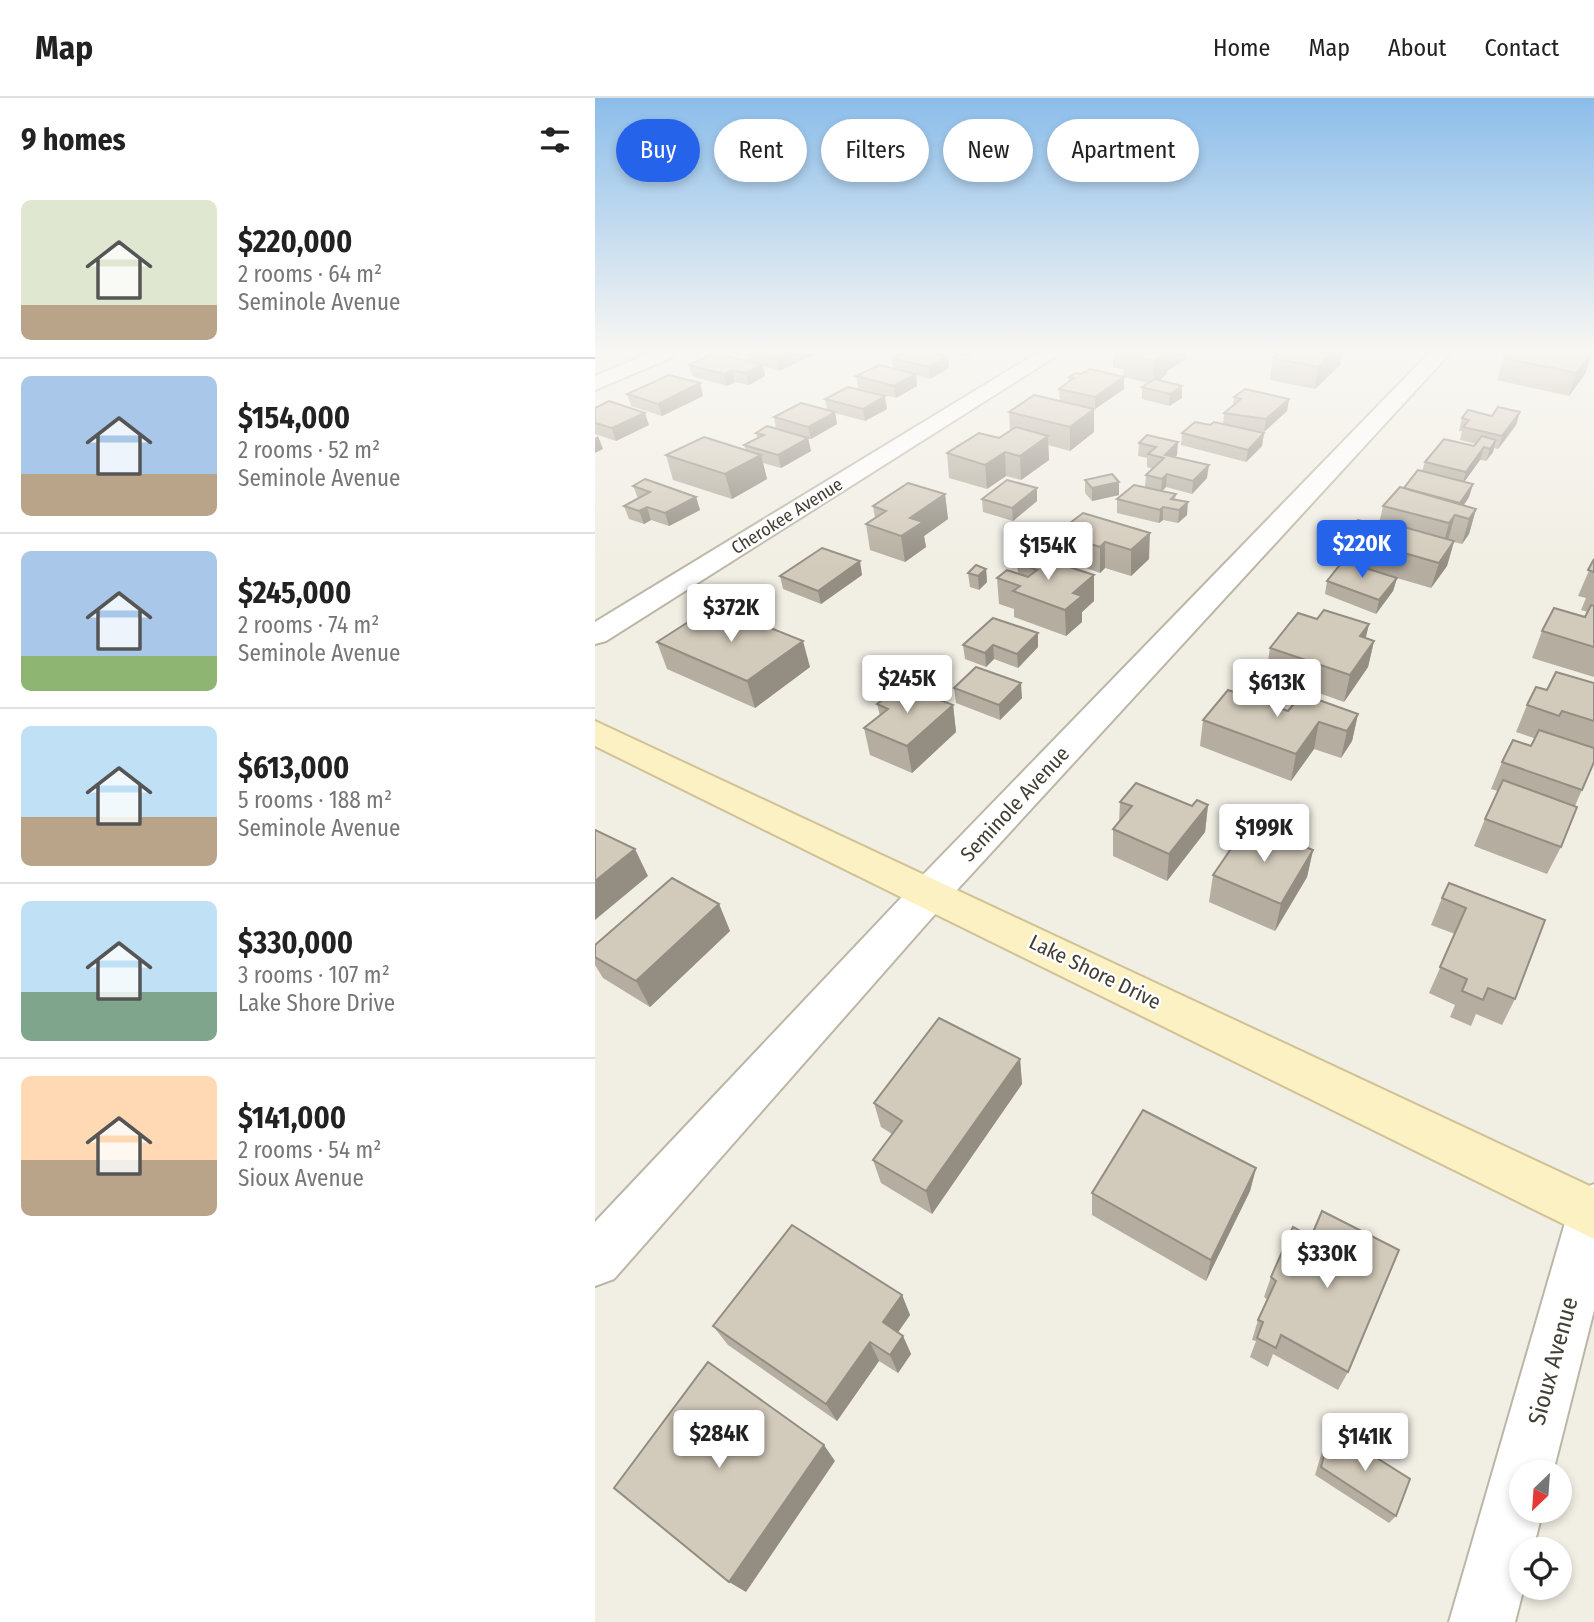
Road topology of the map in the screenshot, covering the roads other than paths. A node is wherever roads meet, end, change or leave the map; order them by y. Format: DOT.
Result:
graph roads {
  1 [pos="935,424"];
  2 [pos="1372,424"];
  3 [pos="595,635"];
  4 [pos="595,732"];
  5 [pos="930,893"];
  6 [pos="1594,1212"];
  7 [pos="595,1260"];
  8 [pos="1526,1460"];
  9 [pos="1509,1523"];
  10 [pos="1482,1622"];
  1 -- 3 [label="street, Cherokee Avenue"];
  2 -- 5 [label="street, Seminole Avenue"];
  4 -- 5 [label="street, Lake Shore Drive"];
  5 -- 6 [label="street, Lake Shore Drive"];
  5 -- 7 [label="street, Seminole Avenue"];
  6 -- 8 [label="street, Sioux Avenue"];
  9 -- 10 [label="street"];
}
